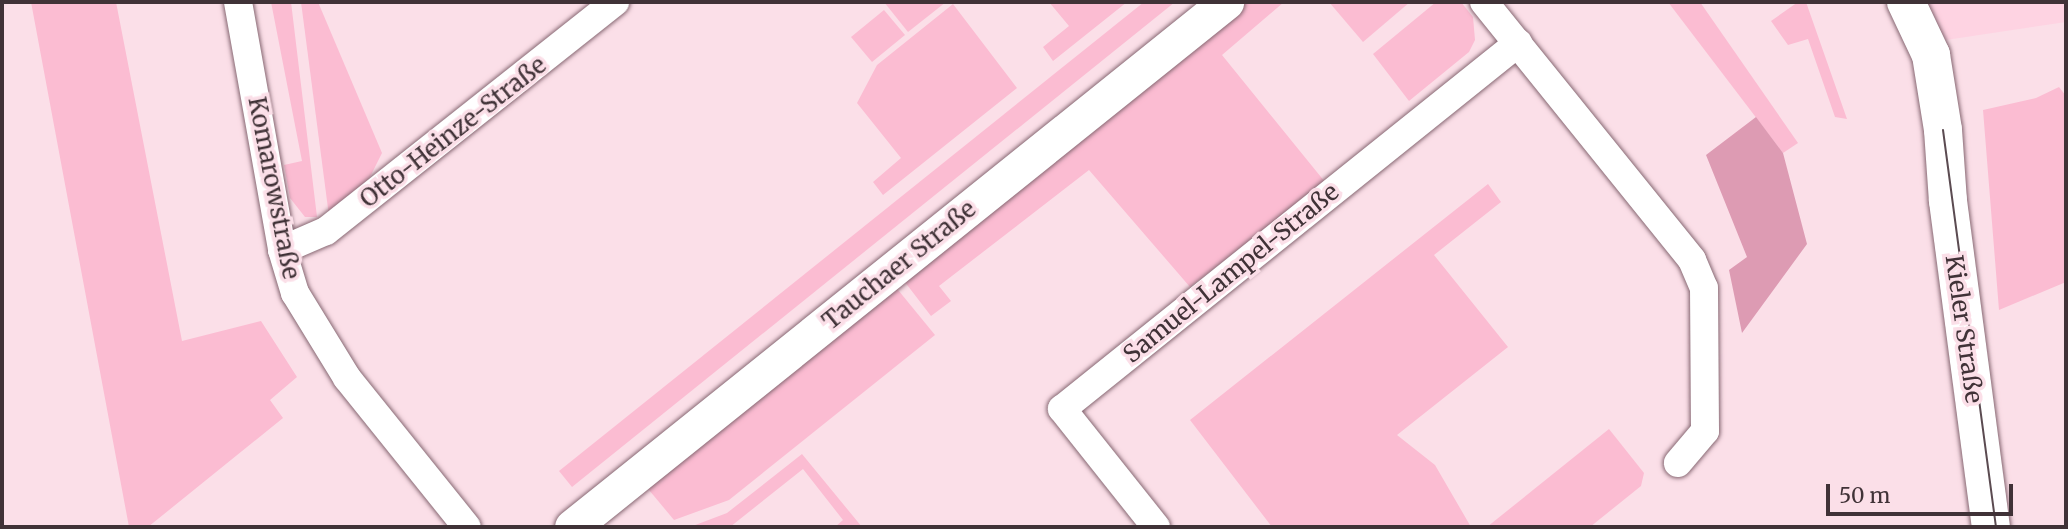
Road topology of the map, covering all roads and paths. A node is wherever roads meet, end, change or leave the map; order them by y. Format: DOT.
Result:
graph roads {
  1 [pos="238,2"];
  2 [pos="615,2"];
  3 [pos="1226,2"];
  4 [pos="1484,2"];
  5 [pos="1906,2"];
  6 [pos="1518,43"];
  7 [pos="282,250"];
  8 [pos="1678,463"];
  9 [pos="467,527"];
  10 [pos="572,527"];
  11 [pos="1156,527"];
  12 [pos="1991,527"];
  1 -- 7 [label="street, Komarowstraße"];
  2 -- 7 [label="street, Otto-Heinze-Straße"];
  3 -- 10 [label="street, Tauchaer Straße"];
  4 -- 6 [label="street"];
  5 -- 12 [label="main road, Kieler Straße"];
  6 -- 8 [label="street"];
  6 -- 11 [label="street, Samuel-Lampel-Straße"];
  7 -- 9 [label="street, Komarowstraße"];
}
